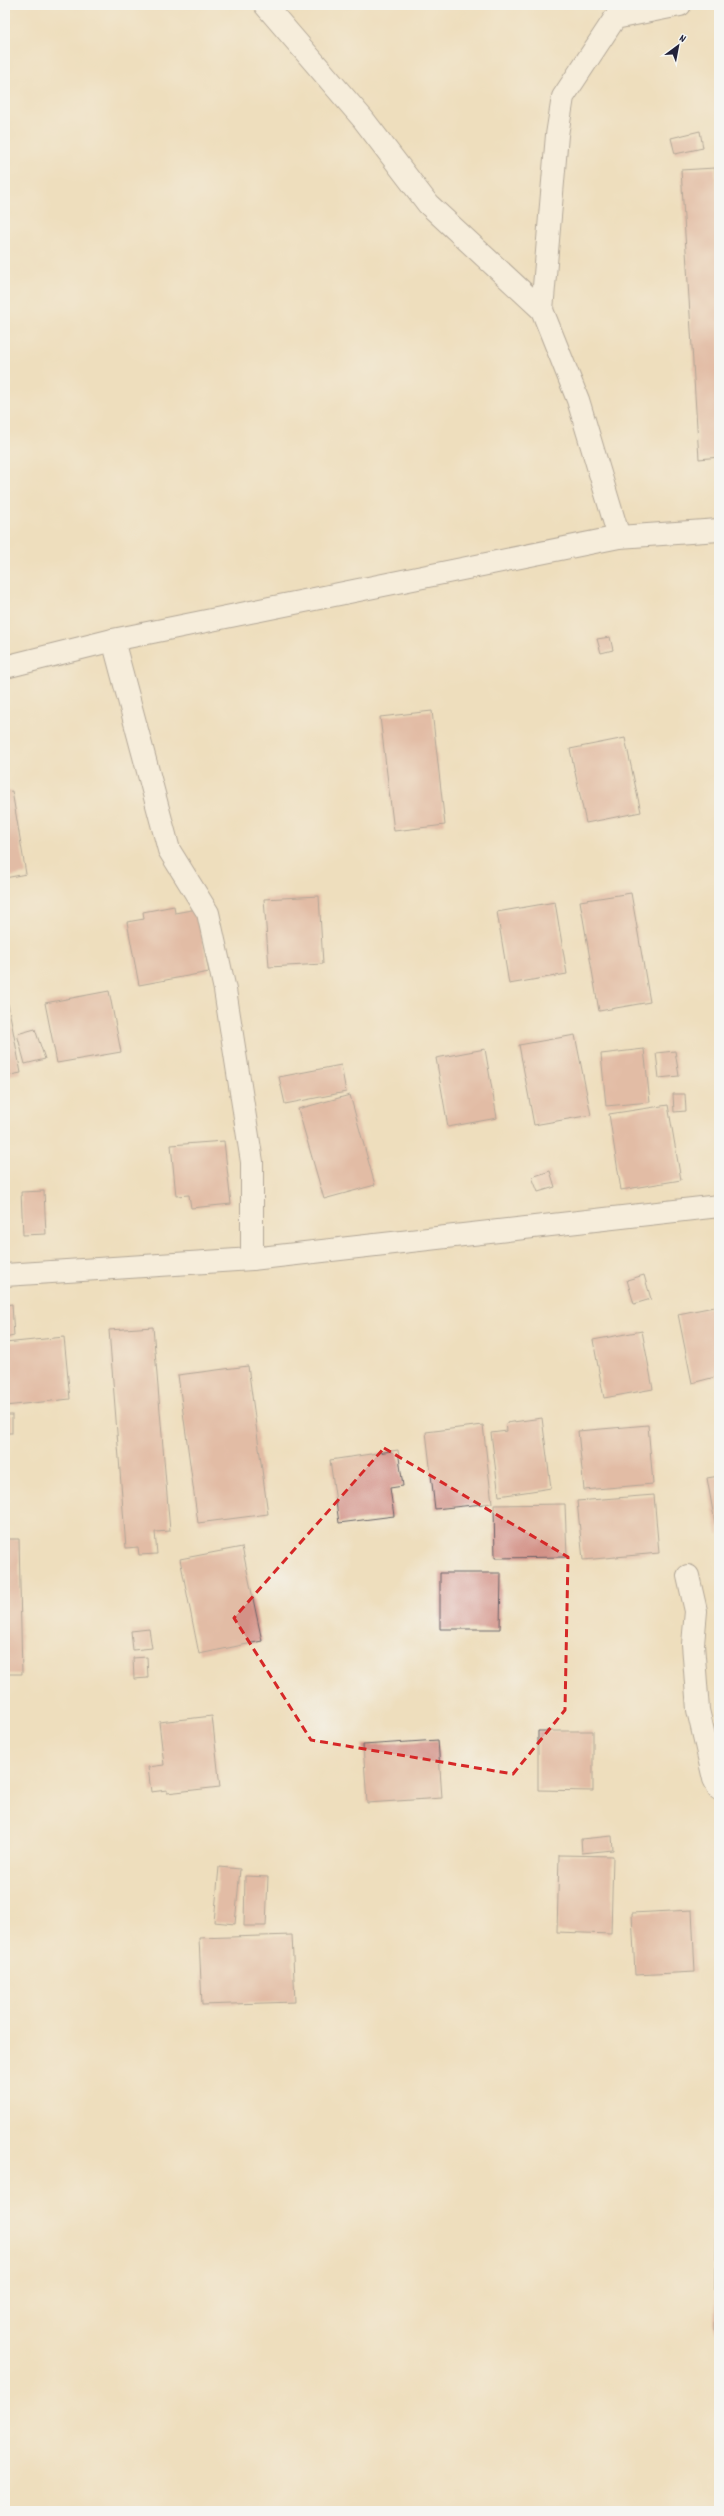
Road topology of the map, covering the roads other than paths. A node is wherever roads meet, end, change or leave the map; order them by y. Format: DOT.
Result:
graph roads {
  1 [pos="265,5"];
  2 [pos="680,5"];
  3 [pos="542,310"];
  4 [pos="719,530"];
  5 [pos="619,537"];
  6 [pos="113,640"];
  7 [pos="5,667"];
  8 [pos="719,1206"];
  9 [pos="252,1259"];
  10 [pos="5,1276"];
  11 [pos="688,1576"];
  12 [pos="719,1789"];
  1 -- 3 [label="street"];
  2 -- 3 [label="street"];
  3 -- 5 [label="street"];
  4 -- 5 [label="street"];
  5 -- 6 [label="street"];
  6 -- 7 [label="street"];
  6 -- 9 [label="street"];
  8 -- 9 [label="street"];
  9 -- 10 [label="street"];
  11 -- 12 [label="street"];
}
